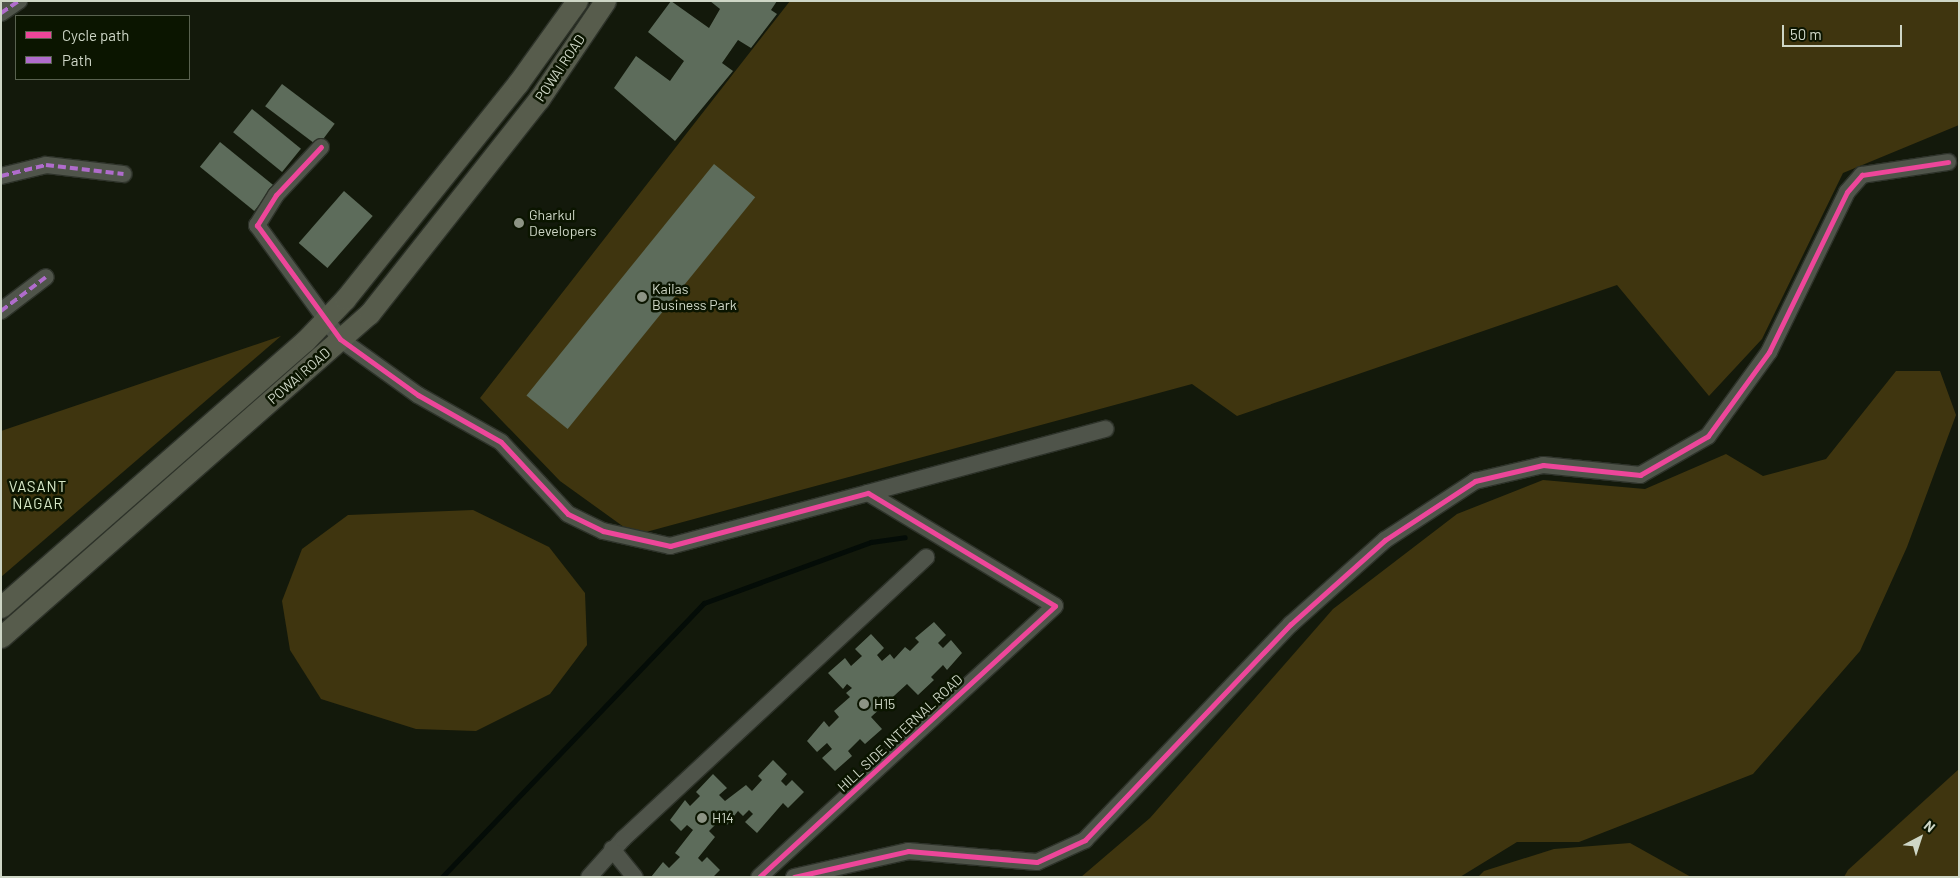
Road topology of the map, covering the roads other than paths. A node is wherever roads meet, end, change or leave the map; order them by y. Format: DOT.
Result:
graph roads {
  1 [pos="19,1"];
  2 [pos="577,1"];
  3 [pos="605,1"];
  4 [pos="1,13"];
  5 [pos="321,147"];
  6 [pos="1948,162"];
  7 [pos="123,174"];
  8 [pos="1,176"];
  9 [pos="46,277"];
  10 [pos="1,311"];
  11 [pos="325,320"];
  12 [pos="340,339"];
  13 [pos="1106,429"];
  14 [pos="161,467"];
  15 [pos="176,484"];
  16 [pos="868,493"];
  17 [pos="926,557"];
  18 [pos="1,607"];
  19 [pos="1,637"];
  20 [pos="612,849"];
  21 [pos="589,877"];
  22 [pos="635,877"];
  23 [pos="759,877"];
  24 [pos="794,877"];
  1 -- 4 [label="street"];
  2 -- 11 [label="main road, POWAI ROAD"];
  3 -- 12 [label="main road, POWAI ROAD"];
  5 -- 11 [label="street"];
  6 -- 24 [label="street"];
  7 -- 8 [label="street"];
  9 -- 10 [label="street"];
  11 -- 12 [label="street"];
  11 -- 14 [label="main road, POWAI ROAD"];
  12 -- 15 [label="main road, POWAI ROAD"];
  12 -- 16 [label="street"];
  13 -- 16 [label="street"];
  14 -- 15 [label="main road"];
  14 -- 18 [label="main road, POWAI ROAD"];
  15 -- 19 [label="main road, POWAI ROAD"];
  16 -- 23 [label="street, HILL SIDE INTERNAL ROAD"];
  17 -- 20 [label="street"];
  20 -- 21 [label="street"];
  20 -- 22 [label="street"];
}
